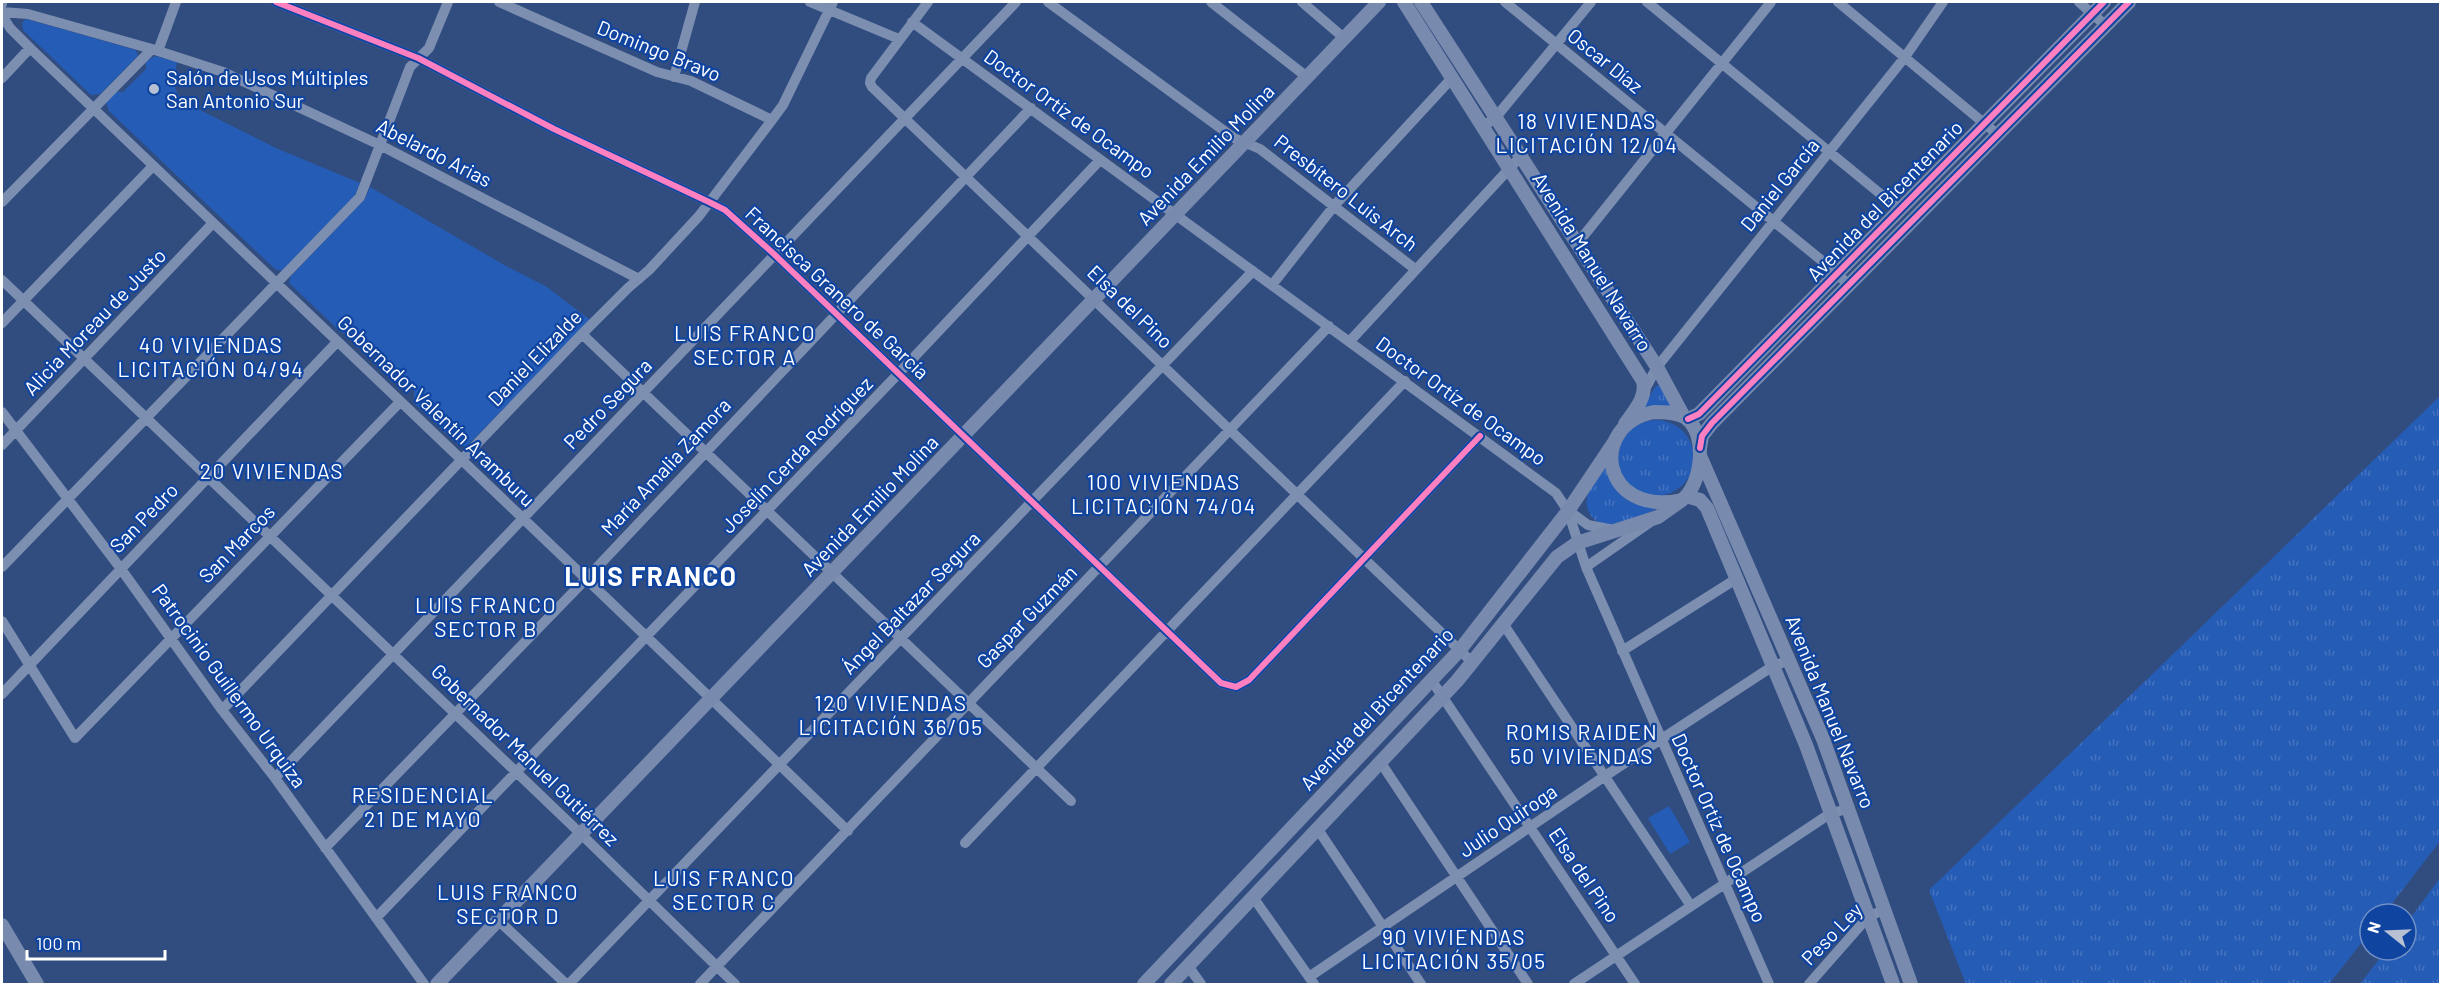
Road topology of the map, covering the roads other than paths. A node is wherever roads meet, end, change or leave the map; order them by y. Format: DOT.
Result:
graph roads {
  1 [pos="176,2"];
  2 [pos="276,2"];
  3 [pos="448,2"];
  4 [pos="499,2"];
  5 [pos="695,2"];
  6 [pos="810,2"];
  7 [pos="928,2"];
  8 [pos="1016,2"];
  9 [pos="1048,2"];
  10 [pos="1211,2"];
  11 [pos="1302,2"];
  12 [pos="1379,2"];
  13 [pos="1505,2"];
  14 [pos="1591,2"];
  15 [pos="1647,2"];
  16 [pos="1771,2"];
  17 [pos="1838,2"];
  18 [pos="1943,2"];
  19 [pos="2079,2"];
  20 [pos="2104,2"];
  21 [pos="2128,2"];
  22 [pos="1416,4"];
  23 [pos="831,5"];
  24 [pos="2,13"];
  25 [pos="2092,13"];
  26 [pos="912,22"];
  27 [pos="2105,25"];
  28 [pos="1344,38"];
  29 [pos="899,39"];
  30 [pos="1556,45"];
  31 [pos="30,48"];
  32 [pos="155,50"];
  33 [pos="1905,57"];
  34 [pos="418,58"];
  35 [pos="962,59"];
  36 [pos="1723,63"];
  37 [pos="674,76"];
  38 [pos="1307,77"];
  39 [pos="2,78"];
  40 [pos="1452,78"];
  41 [pos="93,108"];
  42 [pos="1031,108"];
  43 [pos="1496,117"];
  44 [pos="906,118"];
  45 [pos="772,120"];
  46 [pos="1984,123"];
  47 [pos="1484,126"];
  48 [pos="1666,133"];
  49 [pos="1996,134"];
  50 [pos="1245,143"];
  51 [pos="380,145"];
  52 [pos="1830,152"];
  53 [pos="1521,156"];
  54 [pos="1100,160"];
  55 [pos="152,167"];
  56 [pos="1510,167"];
  57 [pos="968,177"];
  58 [pos="2,202"];
  59 [pos="710,202"];
  60 [pos="1334,206"];
  61 [pos="1900,210"];
  62 [pos="1175,215"];
  63 [pos="1773,221"];
  64 [pos="213,223"];
  65 [pos="1029,236"];
  66 [pos="1577,244"];
  67 [pos="775,255"];
  68 [pos="1415,269"];
  69 [pos="1252,271"];
  70 [pos="1837,273"];
  71 [pos="639,279"];
  72 [pos="2,280"];
  73 [pos="277,283"];
  74 [pos="1272,285"];
  75 [pos="1849,285"];
  76 [pos="1095,299"];
  77 [pos="24,301"];
  78 [pos="836,314"];
  79 [pos="2,323"];
  80 [pos="1329,326"];
  81 [pos="582,334"];
  82 [pos="1350,341"];
  83 [pos="337,342"];
  84 [pos="85,359"];
  85 [pos="1163,364"];
  86 [pos="1657,367"];
  87 [pos="898,374"];
  88 [pos="1405,381"];
  89 [pos="1644,391"];
  90 [pos="644,393"];
  91 [pos="400,402"];
  92 [pos="2,412"];
  93 [pos="147,418"];
  94 [pos="1686,418"];
  95 [pos="1625,424"];
  96 [pos="1232,430"];
  97 [pos="15,431"];
  98 [pos="964,436"];
  99 [pos="1480,436"];
  100 [pos="1615,441"];
  101 [pos="2,445"];
  102 [pos="705,451"];
  103 [pos="1700,453"];
  104 [pos="461,461"];
  105 [pos="209,477"];
  106 [pos="1298,494"];
  107 [pos="1684,498"];
  108 [pos="68,500"];
  109 [pos="1032,501"];
  110 [pos="767,510"];
  111 [pos="1568,511"];
  112 [pos="1658,517"];
  113 [pos="523,519"];
  114 [pos="1616,530"];
  115 [pos="270,536"];
  116 [pos="1577,543"];
  117 [pos="1365,558"];
  118 [pos="2,567"];
  119 [pos="1100,567"];
  120 [pos="1586,567"];
  121 [pos="121,569"];
  122 [pos="832,573"];
  123 [pos="586,579"];
  124 [pos="1736,579"];
  125 [pos="332,595"];
  126 [pos="2,621"];
  127 [pos="1504,625"];
  128 [pos="1167,632"];
  129 [pos="645,636"];
  130 [pos="171,638"];
  131 [pos="901,639"];
  132 [pos="1459,651"];
  133 [pos="1622,651"];
  134 [pos="393,654"];
  135 [pos="1790,660"];
  136 [pos="1473,663"];
  137 [pos="29,665"];
  138 [pos="1773,666"];
  139 [pos="1432,681"];
  140 [pos="2,694"];
  141 [pos="1443,696"];
  142 [pos="712,699"];
  143 [pos="969,704"];
  144 [pos="222,710"];
  145 [pos="454,713"];
  146 [pos="1660,740"];
  147 [pos="1381,763"];
  148 [pos="781,765"];
  149 [pos="1037,769"];
  150 [pos="517,772"];
  151 [pos="1605,776"];
  152 [pos="275,778"];
  153 [pos="1071,801"];
  154 [pos="1848,809"];
  155 [pos="1831,813"];
  156 [pos="1531,827"];
  157 [pos="1317,828"];
  158 [pos="848,831"];
  159 [pos="582,835"];
  160 [pos="965,843"];
  161 [pos="326,848"];
  162 [pos="1456,877"];
  163 [pos="1724,884"];
  164 [pos="1253,897"];
  165 [pos="650,901"];
  166 [pos="1692,906"];
  167 [pos="1883,910"];
  168 [pos="1868,917"];
  169 [pos="376,918"];
  170 [pos="499,921"];
  171 [pos="2,925"];
  172 [pos="1383,927"];
  173 [pos="1616,956"];
  174 [pos="1188,966"];
  175 [pos="717,967"];
  176 [pos="1311,981"];
  177 [pos="37,984"];
  178 [pos="424,984"];
  179 [pos="437,984"];
  180 [pos="568,984"];
  181 [pos="700,984"];
  182 [pos="735,984"];
  183 [pos="1144,984"];
  184 [pos="1171,984"];
  185 [pos="1201,984"];
  186 [pos="1421,984"];
  187 [pos="1528,984"];
  188 [pos="1574,984"];
  189 [pos="1635,984"];
  190 [pos="1769,984"];
  191 [pos="1809,984"];
  192 [pos="1893,984"];
  193 [pos="1911,984"];
  1 -- 32 [label="street"];
  2 -- 34 [label="street, Francisca Granero de García"];
  3 -- 34 [label="street"];
  4 -- 37 [label="street, Domingo Bravo"];
  5 -- 37 [label="street"];
  6 -- 23 [label="street"];
  7 -- 26 [label="street"];
  8 -- 35 [label="street, Pedro Segura"];
  9 -- 50 [label="street, Presbítero Luis Arch"];
  10 -- 38 [label="street"];
  11 -- 28 [label="street"];
  12 -- 28 [label="main road, Avenida Emilio Molina"];
  13 -- 30 [label="street, Oscar Díaz"];
  14 -- 30 [label="street"];
  15 -- 36 [label="street"];
  16 -- 36 [label="street"];
  17 -- 33 [label="street"];
  18 -- 33 [label="street, Daniel García"];
  19 -- 25 [label="street"];
  20 -- 25 [label="main road, Avenida del Bicentenario"];
  21 -- 27 [label="main road, Avenida del Bicentenario"];
  22 -- 40 [label="main road, Avenida Manuel Navarro"];
  22 -- 43 [label="main road, Avenida Manuel Navarro"];
  23 -- 29 [label="street"];
  23 -- 45 [label="street, Daniel Elizalde"];
  24 -- 31 [label="street, Gobernador Valentín Aramburu"];
  24 -- 32 [label="street, Abelardo Arias"];
  25 -- 27 [label="street"];
  25 -- 46 [label="main road, Avenida del Bicentenario"];
  26 -- 29 [label="street"];
  26 -- 35 [label="street, Doctor Ortíz de Ocampo"];
  27 -- 49 [label="main road, Avenida del Bicentenario"];
  28 -- 38 [label="main road, Avenida Emilio Molina"];
  29 -- 44 [label="street, Elsa del Pino"];
  30 -- 43 [label="street"];
  30 -- 48 [label="street, Oscar Díaz"];
  31 -- 39 [label="street"];
  31 -- 41 [label="street, Gobernador Valentín Aramburu"];
  32 -- 41 [label="street"];
  32 -- 51 [label="street, Abelardo Arias"];
  33 -- 46 [label="street"];
  33 -- 52 [label="street, Daniel García"];
  34 -- 51 [label="street"];
  34 -- 59 [label="street, Francisca Granero de García"];
  35 -- 42 [label="street, Doctor Ortíz de Ocampo"];
  35 -- 44 [label="street, Pedro Segura"];
  36 -- 48 [label="street"];
  36 -- 52 [label="street"];
  37 -- 45 [label="street, Domingo Bravo"];
  38 -- 50 [label="main road, Avenida Emilio Molina"];
  40 -- 47 [label="main road, Avenida Manuel Navarro"];
  40 -- 60 [label="street"];
  41 -- 55 [label="street, Gobernador Valentín Aramburu"];
  41 -- 58 [label="street"];
  42 -- 54 [label="street, Doctor Ortíz de Ocampo"];
  42 -- 57 [label="street, María Amalia Zamora"];
  43 -- 47 [label="street"];
  43 -- 53 [label="main road, Avenida Manuel Navarro"];
  44 -- 57 [label="street, Elsa del Pino"];
  44 -- 67 [label="street, Pedro Segura"];
  45 -- 59 [label="street, Daniel Elizalde"];
  46 -- 49 [label="street"];
  46 -- 61 [label="main road, Avenida del Bicentenario"];
  47 -- 56 [label="main road, Avenida Manuel Navarro"];
  48 -- 63 [label="street, Oscar Díaz"];
  48 -- 66 [label="street"];
  49 -- 75 [label="main road, Avenida del Bicentenario"];
  50 -- 60 [label="street, Presbítero Luis Arch"];
  50 -- 62 [label="main road, Avenida Emilio Molina"];
  51 -- 71 [label="street, Abelardo Arias"];
  51 -- 73 [label="street"];
  52 -- 61 [label="street"];
  52 -- 63 [label="street, Daniel García"];
  53 -- 56 [label="street"];
  53 -- 66 [label="main road, Avenida Manuel Navarro"];
  54 -- 62 [label="street, Doctor Ortíz de Ocampo"];
  54 -- 65 [label="street, Joselín Cerda Rodríguez"];
  55 -- 64 [label="street, Gobernador Valentín Aramburu"];
  55 -- 77 [label="street"];
  56 -- 68 [label="street"];
  56 -- 89 [label="main road, Avenida Manuel Navarro"];
  57 -- 65 [label="street, Elsa del Pino"];
  57 -- 78 [label="street, María Amalia Zamora"];
  59 -- 67 [label="street, Francisca Granero de García"];
  59 -- 71 [label="street, Daniel Elizalde"];
  60 -- 68 [label="street, Presbítero Luis Arch"];
  60 -- 74 [label="street"];
  61 -- 70 [label="main road, Avenida del Bicentenario"];
  62 -- 69 [label="street, Doctor Ortíz de Ocampo"];
  62 -- 76 [label="main road, Avenida Emilio Molina"];
  63 -- 70 [label="street, Oscar Díaz"];
  63 -- 86 [label="street, Daniel García"];
  64 -- 73 [label="street, Gobernador Valentín Aramburu"];
  64 -- 84 [label="street, Alicia Moreau de Justo"];
  65 -- 76 [label="street, Elsa del Pino"];
  65 -- 87 [label="street, Joselín Cerda Rodríguez"];
  66 -- 86 [label="main road, Avenida Manuel Navarro"];
  67 -- 78 [label="street, Francisca Granero de García"];
  67 -- 90 [label="street, Pedro Segura"];
  68 -- 82 [label="street"];
  69 -- 74 [label="street, Doctor Ortíz de Ocampo"];
  69 -- 85 [label="street, Ángel Baltazar Segura"];
  70 -- 75 [label="street, Oscar Díaz"];
  70 -- 94 [label="main road, Avenida del Bicentenario"];
  71 -- 81 [label="street, Daniel Elizalde"];
  72 -- 77 [label="street, Gobernador Manuel Gutiérrez"];
  73 -- 83 [label="street, Gobernador Valentín Aramburu"];
  73 -- 93 [label="street"];
  74 -- 80 [label="street, Doctor Ortíz de Ocampo"];
  75 -- 103 [label="main road, Avenida del Bicentenario"];
  76 -- 85 [label="street, Elsa del Pino"];
  76 -- 98 [label="main road, Avenida Emilio Molina"];
  77 -- 79 [label="street"];
  77 -- 84 [label="street, Gobernador Manuel Gutiérrez"];
  78 -- 87 [label="street, Francisca Granero de García"];
  78 -- 102 [label="street, María Amalia Zamora"];
  80 -- 82 [label="street, Doctor Ortíz de Ocampo"];
  80 -- 96 [label="street, Gaspar Guzmán"];
  81 -- 90 [label="street"];
  81 -- 104 [label="street, Daniel Elizalde"];
  82 -- 88 [label="street, Doctor Ortíz de Ocampo"];
  83 -- 91 [label="street, Gobernador Valentín Aramburu"];
  83 -- 105 [label="street, San Pedro"];
  84 -- 93 [label="street, Gobernador Manuel Gutiérrez"];
  84 -- 97 [label="street, Alicia Moreau de Justo"];
  85 -- 96 [label="street, Elsa del Pino"];
  85 -- 109 [label="street, Ángel Baltazar Segura"];
  86 -- 89 [label="street, Daniel García"];
  86 -- 94 [label="main road, Avenida Manuel Navarro"];
  87 -- 98 [label="street, Francisca Granero de García"];
  87 -- 110 [label="street, Joselín Cerda Rodríguez"];
  88 -- 99 [label="street, Doctor Ortíz de Ocampo"];
  88 -- 106 [label="street"];
  89 -- 95 [label="main road"];
  90 -- 102 [label="street"];
  90 -- 113 [label="street, Pedro Segura"];
  91 -- 104 [label="street, Gobernador Valentín Aramburu"];
  91 -- 115 [label="street, San Marcos"];
  92 -- 97 [label="street, Patrocinio Guillermo Urquiza"];
  93 -- 105 [label="street, Gobernador Manuel Gutiérrez"];
  93 -- 108 [label="street"];
  94 -- 95 [label="main road"];
  94 -- 103 [label="main road"];
  95 -- 100 [label="main road"];
  96 -- 106 [label="street, Elsa del Pino"];
  96 -- 119 [label="street, Gaspar Guzmán"];
  97 -- 101 [label="street, Alicia Moreau de Justo"];
  97 -- 108 [label="street, Patrocinio Guillermo Urquiza"];
  98 -- 109 [label="street, Francisca Granero de García"];
  98 -- 122 [label="main road, Avenida Emilio Molina"];
  99 -- 111 [label="street, Doctor Ortíz de Ocampo"];
  99 -- 117 [label="street"];
  100 -- 107 [label="main road"];
  100 -- 111 [label="main road, Avenida del Bicentenario"];
  102 -- 110 [label="street"];
  102 -- 123 [label="street, María Amalia Zamora"];
  103 -- 107 [label="main road"];
  103 -- 135 [label="main road, Avenida Manuel Navarro"];
  104 -- 113 [label="street, Gobernador Valentín Aramburu"];
  104 -- 125 [label="street, Daniel Elizalde"];
  105 -- 115 [label="street, Gobernador Manuel Gutiérrez"];
  105 -- 121 [label="street, San Pedro"];
  106 -- 117 [label="street, Elsa del Pino"];
  106 -- 128 [label="street"];
  107 -- 112 [label="main road, Avenida del Bicentenario"];
  107 -- 124 [label="main road, Avenida Manuel Navarro"];
  108 -- 118 [label="street"];
  108 -- 121 [label="street, Patrocinio Guillermo Urquiza"];
  109 -- 119 [label="street, Francisca Granero de García"];
  109 -- 131 [label="street, Ángel Baltazar Segura"];
  110 -- 122 [label="street"];
  110 -- 129 [label="street, Joselín Cerda Rodríguez"];
  111 -- 114 [label="street"];
  111 -- 116 [label="street, Doctor Ortíz de Ocampo"];
  111 -- 132 [label="main road, Avenida del Bicentenario"];
  112 -- 114 [label="main road, Avenida del Bicentenario"];
  112 -- 120 [label="street"];
  113 -- 123 [label="street, Gobernador Valentín Aramburu"];
  113 -- 134 [label="street, Pedro Segura"];
  114 -- 116 [label="main road, Avenida del Bicentenario"];
  115 -- 125 [label="street, Gobernador Manuel Gutiérrez"];
  115 -- 130 [label="street, San Marcos"];
  116 -- 120 [label="street, Doctor Ortíz de Ocampo"];
  116 -- 127 [label="main road, Avenida del Bicentenario"];
  117 -- 128 [label="street, Francisca Granero de García"];
  117 -- 132 [label="street, Elsa del Pino"];
  119 -- 128 [label="street, Francisca Granero de García"];
  119 -- 143 [label="street, Gaspar Guzmán"];
  120 -- 133 [label="street, Doctor Ortíz de Ocampo"];
  121 -- 130 [label="street, Patrocinio Guillermo Urquiza"];
  121 -- 137 [label="street, San Pedro"];
  122 -- 131 [label="street"];
  122 -- 142 [label="main road, Avenida Emilio Molina"];
  123 -- 129 [label="street, Gobernador Valentín Aramburu"];
  123 -- 145 [label="street, María Amalia Zamora"];
  124 -- 133 [label="street"];
  124 -- 138 [label="main road, Avenida Manuel Navarro"];
  125 -- 134 [label="street, Gobernador Manuel Gutiérrez"];
  125 -- 144 [label="street, Daniel Elizalde"];
  126 -- 137 [label="street"];
  127 -- 136 [label="main road, Avenida del Bicentenario"];
  127 -- 151 [label="street"];
  128 -- 149 [label="street"];
  129 -- 142 [label="street, Gobernador Valentín Aramburu"];
  129 -- 150 [label="street, Joselín Cerda Rodríguez"];
  130 -- 137 [label="street, San Marcos"];
  130 -- 144 [label="street, Patrocinio Guillermo Urquiza"];
  131 -- 143 [label="street"];
  131 -- 148 [label="street, Ángel Baltazar Segura"];
  132 -- 136 [label="street, Elsa del Pino"];
  132 -- 139 [label="main road, Avenida del Bicentenario"];
  133 -- 146 [label="street, Doctor Ortíz de Ocampo"];
  134 -- 145 [label="street, Gobernador Manuel Gutiérrez"];
  134 -- 152 [label="street, Pedro Segura"];
  135 -- 138 [label="street, Julio Quiroga"];
  135 -- 154 [label="main road, Avenida Manuel Navarro"];
  136 -- 141 [label="main road, Avenida del Bicentenario"];
  137 -- 140 [label="street, San Pedro"];
  138 -- 146 [label="street, Julio Quiroga"];
  138 -- 155 [label="main road, Avenida Manuel Navarro"];
  139 -- 141 [label="street, Elsa del Pino"];
  139 -- 183 [label="main road, Avenida del Bicentenario"];
  141 -- 147 [label="main road, Avenida del Bicentenario"];
  141 -- 156 [label="street, Elsa del Pino"];
  142 -- 148 [label="street, Gobernador Valentín Aramburu"];
  142 -- 159 [label="main road, Avenida Emilio Molina"];
  143 -- 149 [label="street"];
  143 -- 158 [label="street, Gaspar Guzmán"];
  144 -- 152 [label="street, Patrocinio Guillermo Urquiza"];
  145 -- 150 [label="street, Gobernador Manuel Gutiérrez"];
  145 -- 161 [label="street, María Amalia Zamora"];
  146 -- 151 [label="street, Julio Quiroga"];
  146 -- 163 [label="street, Doctor Ortíz de Ocampo"];
  147 -- 157 [label="main road, Avenida del Bicentenario"];
  147 -- 162 [label="street"];
  148 -- 158 [label="street, Gobernador Valentín Aramburu"];
  148 -- 165 [label="street, Ángel Baltazar Segura"];
  149 -- 153 [label="street"];
  149 -- 160 [label="street"];
  150 -- 159 [label="street, Gobernador Manuel Gutiérrez"];
  150 -- 169 [label="street, Joselín Cerda Rodríguez"];
  151 -- 156 [label="street, Julio Quiroga"];
  151 -- 166 [label="street"];
  152 -- 161 [label="street, Patrocinio Guillermo Urquiza"];
  154 -- 155 [label="street"];
  154 -- 167 [label="main road, Avenida Manuel Navarro"];
  155 -- 163 [label="street"];
  155 -- 168 [label="main road, Avenida Manuel Navarro"];
  156 -- 162 [label="street, Julio Quiroga"];
  156 -- 173 [label="street, Elsa del Pino"];
  157 -- 164 [label="main road, Avenida del Bicentenario"];
  157 -- 172 [label="street"];
  158 -- 175 [label="street, Gaspar Guzmán"];
  159 -- 165 [label="street, Gobernador Manuel Gutiérrez"];
  159 -- 170 [label="main road, Avenida Emilio Molina"];
  161 -- 169 [label="street, Patrocinio Guillermo Urquiza"];
  162 -- 172 [label="street, Julio Quiroga"];
  162 -- 187 [label="street"];
  163 -- 166 [label="street"];
  163 -- 190 [label="street, Doctor Ortíz de Ocampo"];
  164 -- 174 [label="main road, Avenida del Bicentenario"];
  164 -- 176 [label="street"];
  165 -- 175 [label="street, Gobernador Manuel Gutiérrez"];
  165 -- 180 [label="street, Ángel Baltazar Segura"];
  166 -- 173 [label="street"];
  167 -- 168 [label="street, Peso Ley"];
  167 -- 193 [label="main road, Avenida Manuel Navarro"];
  168 -- 191 [label="street, Peso Ley"];
  168 -- 192 [label="main road, Avenida Manuel Navarro"];
  169 -- 178 [label="street, Patrocinio Guillermo Urquiza"];
  170 -- 179 [label="main road, Avenida Emilio Molina"];
  170 -- 180 [label="street"];
  171 -- 177 [label="main road"];
  172 -- 176 [label="street, Julio Quiroga"];
  172 -- 186 [label="street"];
  173 -- 188 [label="street"];
  173 -- 189 [label="street, Elsa del Pino"];
  174 -- 184 [label="main road, Avenida del Bicentenario"];
  174 -- 185 [label="street"];
  175 -- 181 [label="street, Gaspar Guzmán"];
  175 -- 182 [label="street, Gobernador Manuel Gutiérrez"];
}
